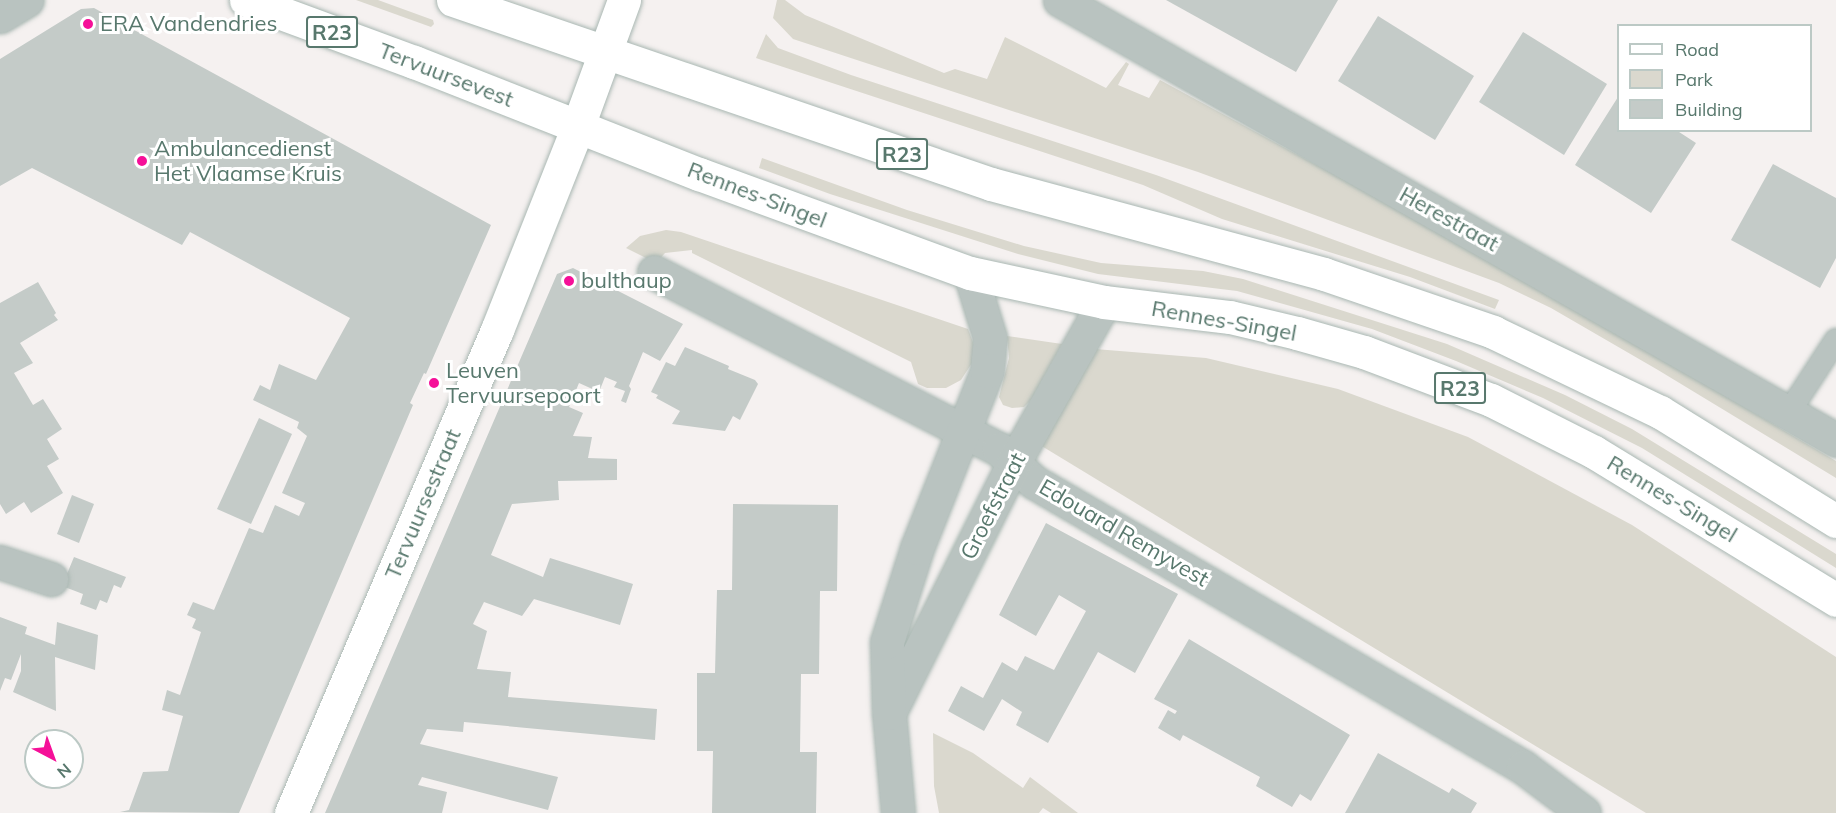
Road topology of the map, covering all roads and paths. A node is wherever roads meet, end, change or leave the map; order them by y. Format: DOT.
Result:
graph roads {
  1 [pos="27,0"];
  2 [pos="246,0"];
  3 [pos="453,0"];
  4 [pos="624,0"];
  5 [pos="1060,0"];
  6 [pos="0,16"];
  7 [pos="604,53"];
  8 [pos="578,126"];
  9 [pos="654,272"];
  10 [pos="970,273"];
  11 [pos="1104,302"];
  12 [pos="1836,340"];
  13 [pos="1789,412"];
  14 [pos="964,429"];
  15 [pos="1836,440"];
  16 [pos="1014,462"];
  17 [pos="1836,521"];
  18 [pos="0,562"];
  19 [pos="51,579"];
  20 [pos="1836,600"];
  21 [pos="889,713"];
  22 [pos="291,813"];
  23 [pos="898,813"];
  24 [pos="1584,813"];
  1 -- 6 [label="street"];
  2 -- 8 [label="main road, Tervuursevest / R23"];
  3 -- 7 [label="main road, R23"];
  4 -- 7 [label="main road, Tervuursestraat"];
  5 -- 13 [label="street, Herestraat"];
  7 -- 8 [label="main road, Tervuursestraat"];
  7 -- 17 [label="main road, R23"];
  8 -- 10 [label="main road, Rennes-Singel / R23"];
  8 -- 22 [label="main road, Tervuursestraat"];
  9 -- 14 [label="street, Edouard Remyvest"];
  10 -- 11 [label="main road, Rennes-Singel / R23"];
  10 -- 14 [label="street"];
  11 -- 16 [label="street, Groefstraat"];
  11 -- 20 [label="main road, Rennes-Singel / R23"];
  12 -- 13 [label="lane"];
  13 -- 15 [label="street, Herestraat"];
  14 -- 16 [label="street, Edouard Remyvest"];
  14 -- 21 [label="street"];
  16 -- 21 [label="street, Groefstraat"];
  16 -- 24 [label="street, Edouard Remyvest"];
  18 -- 19 [label="street"];
  21 -- 23 [label="street"];
}
